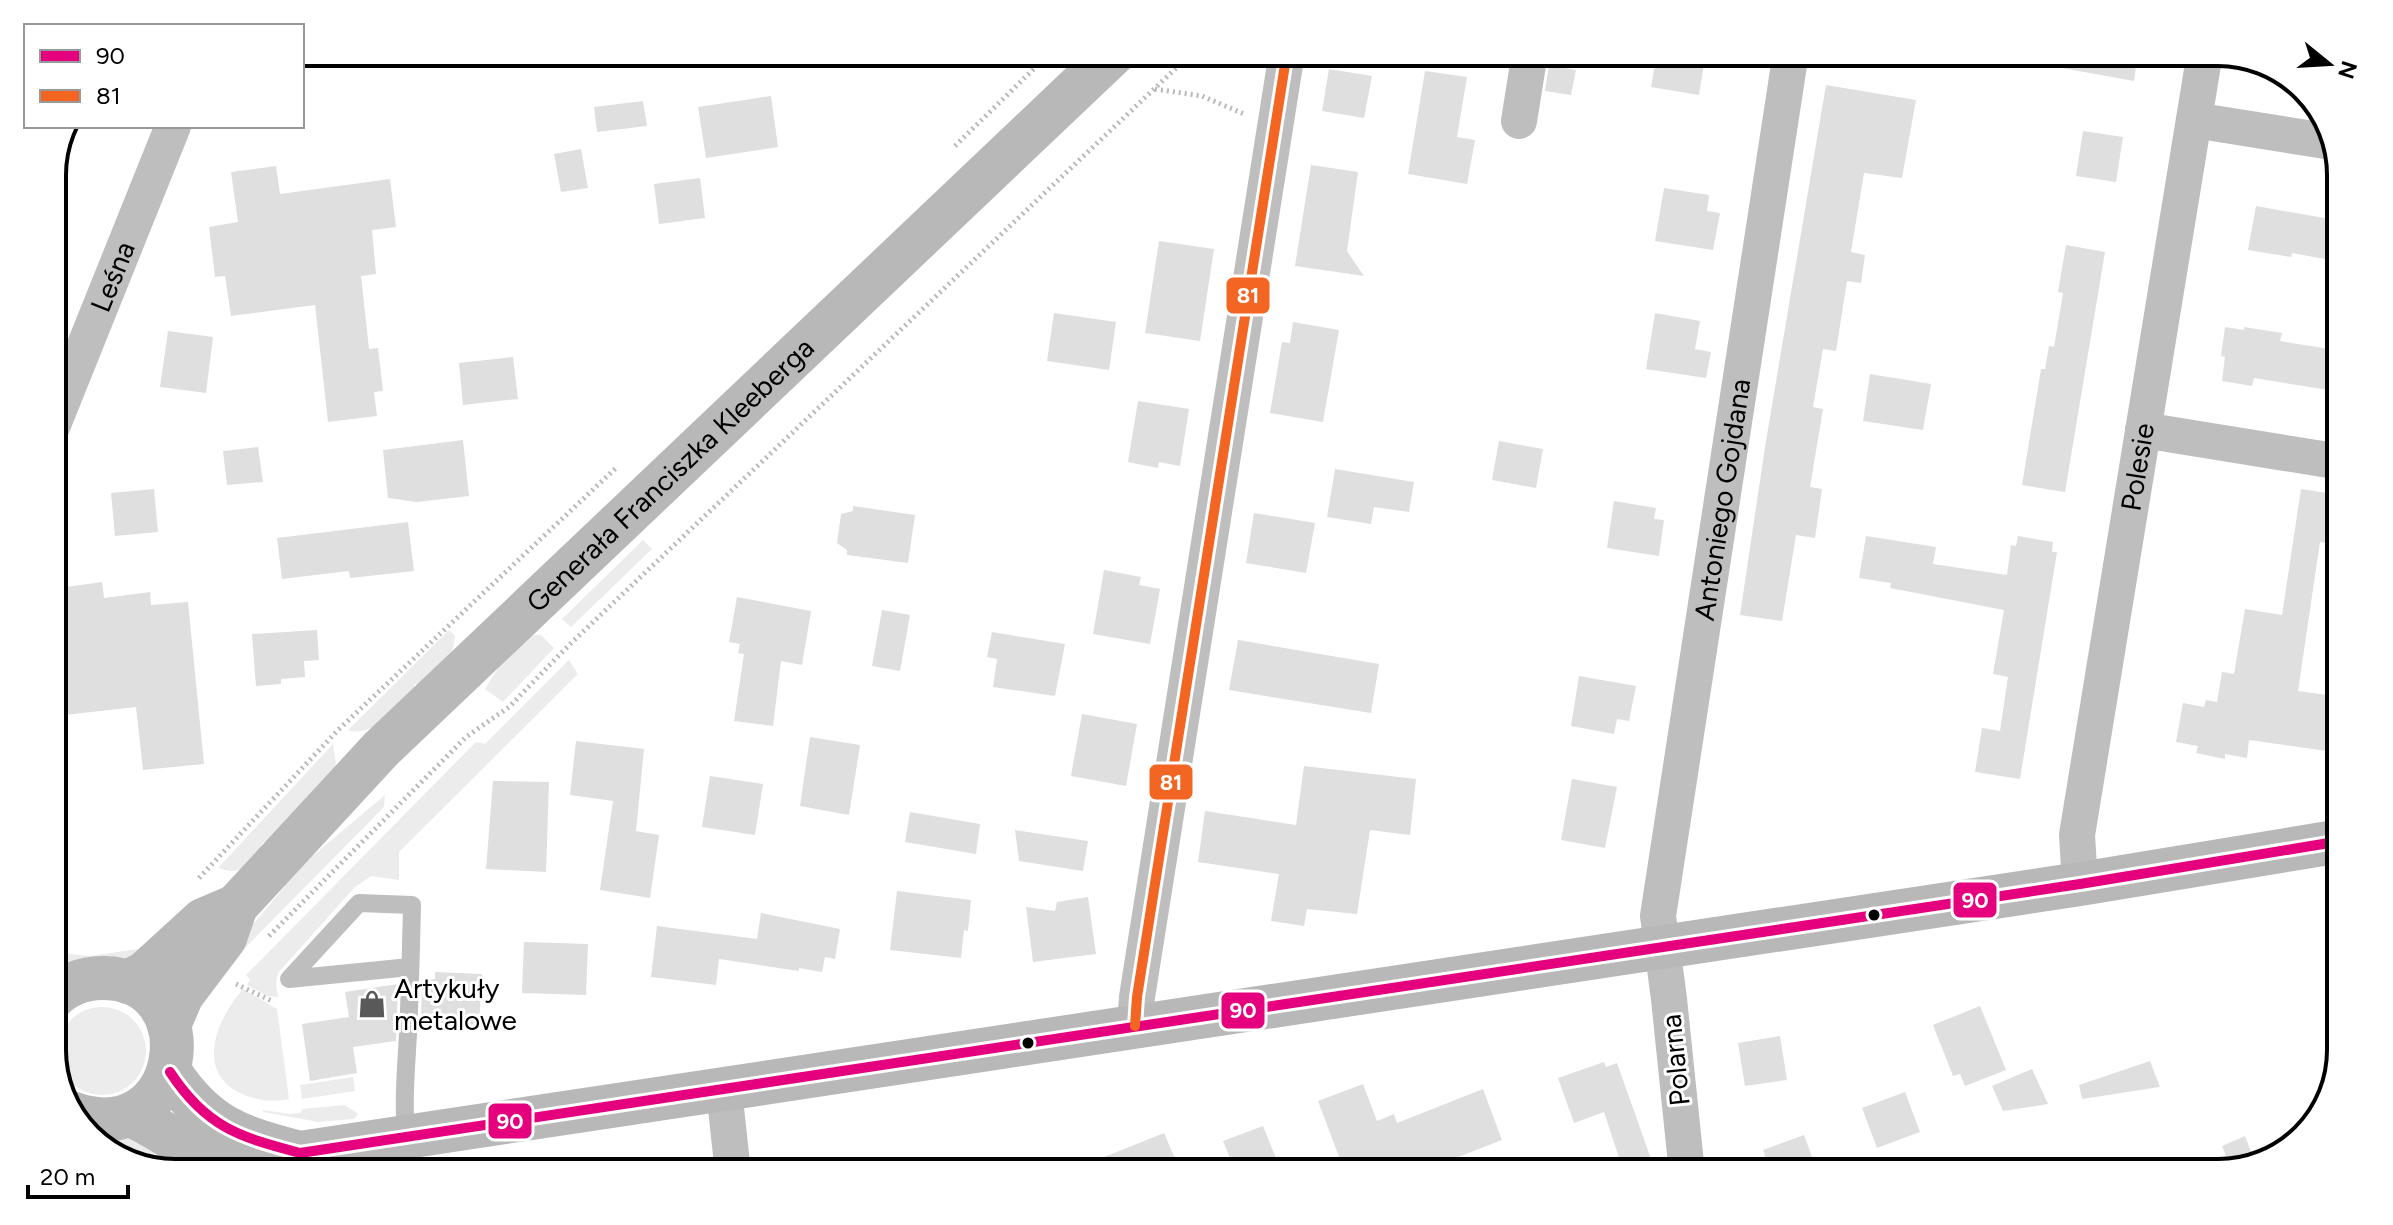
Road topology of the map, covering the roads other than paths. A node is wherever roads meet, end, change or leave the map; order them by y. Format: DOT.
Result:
graph roads {
  1 [pos="1100,66"];
  2 [pos="1285,66"];
  3 [pos="1528,66"];
  4 [pos="1789,66"];
  5 [pos="2203,66"];
  6 [pos="2194,120"];
  7 [pos="1519,121"];
  8 [pos="172,128"];
  9 [pos="2321,140"];
  10 [pos="66,392"];
  11 [pos="2143,430"];
  12 [pos="2327,460"];
  13 [pos="2327,843"];
  14 [pos="2080,884"];
  15 [pos="236,906"];
  16 [pos="1661,948"];
  17 [pos="410,967"];
  18 [pos="128,982"];
  19 [pos="66,985"];
  20 [pos="169,1025"];
  21 [pos="1135,1026"];
  22 [pos="170,1072"];
  23 [pos="724,1090"];
  24 [pos="130,1115"];
  25 [pos="91,1119"];
  26 [pos="406,1138"];
  27 [pos="300,1153"];
  28 [pos="209,1159"];
  29 [pos="291,1159"];
  30 [pos="731,1159"];
  31 [pos="1686,1159"];
  1 -- 15 [label="street, Generała Franciszka Kleeberga"];
  2 -- 21 [label="street"];
  3 -- 7 [label="street"];
  4 -- 16 [label="street, Antoniego Gojdana"];
  5 -- 6 [label="street, Polesie"];
  6 -- 9 [label="street"];
  6 -- 11 [label="street, Polesie"];
  8 -- 10 [label="street, Leśna"];
  11 -- 12 [label="street"];
  11 -- 14 [label="street, Polesie"];
  13 -- 14 [label="street"];
  14 -- 16 [label="street"];
  15 -- 18 [label="street, Generała Franciszka Kleeberga"];
  15 -- 20 [label="street, Generała Franciszka Kleeberga"];
  16 -- 21 [label="street"];
  16 -- 31 [label="street, Polarna"];
  17 -- 17 [label="lane"];
  17 -- 26 [label="lane"];
  18 -- 19 [label="street"];
  18 -- 20 [label="street"];
  20 -- 22 [label="street"];
  21 -- 23 [label="street"];
  22 -- 24 [label="street"];
  22 -- 27 [label="street"];
  23 -- 26 [label="street"];
  23 -- 30 [label="street"];
  24 -- 25 [label="street"];
  24 -- 28 [label="street"];
  26 -- 27 [label="street"];
  27 -- 29 [label="street"];
}
